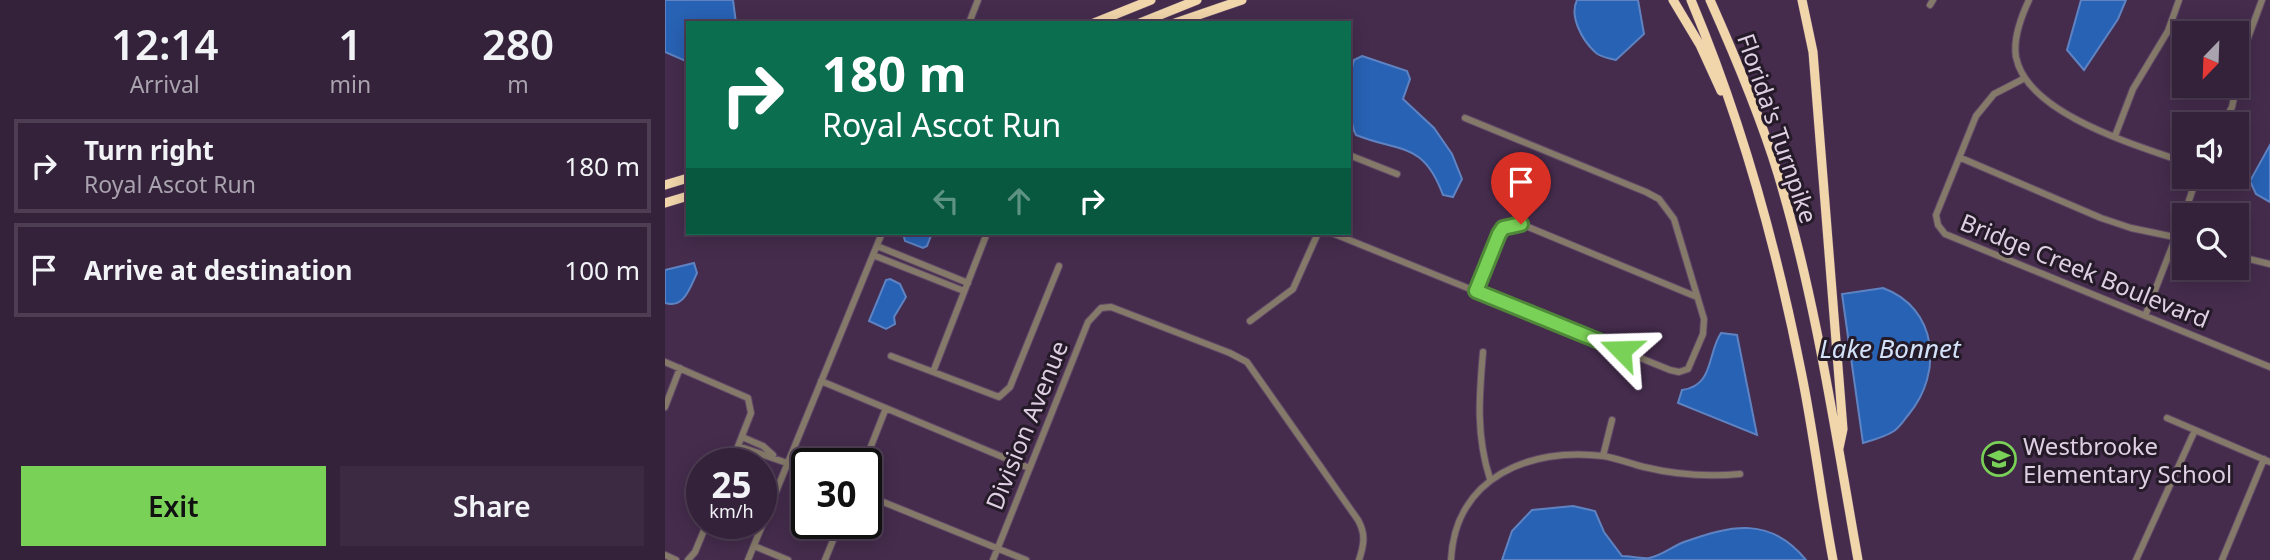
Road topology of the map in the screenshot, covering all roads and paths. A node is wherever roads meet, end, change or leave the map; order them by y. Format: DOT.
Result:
graph roads {
  1 [pos="978,0"];
  2 [pos="1151,0"];
  3 [pos="1197,0"];
  4 [pos="1242,0"];
  5 [pos="1673,0"];
  6 [pos="1691,0"];
  7 [pos="1710,0"];
  8 [pos="1802,0"];
  9 [pos="2028,0"];
  10 [pos="2179,0"];
  11 [pos="2262,0"];
  12 [pos="970,21"];
  13 [pos="1099,21"];
  14 [pos="1145,21"];
  15 [pos="1181,21"];
  16 [pos="2025,78"];
  17 [pos="2229,112"];
  18 [pos="1465,118"];
  19 [pos="1734,120"];
  20 [pos="2115,136"];
  21 [pos="1351,156"];
  22 [pos="2172,157"];
  23 [pos="1961,158"];
  24 [pos="1397,174"];
  25 [pos="686,179"];
  26 [pos="665,185"];
  27 [pos="686,197"];
  28 [pos="665,203"];
  29 [pos="882,235"];
  30 [pos="986,235"];
  31 [pos="1317,235"];
  32 [pos="1337,235"];
  33 [pos="2172,236"];
  34 [pos="877,246"];
  35 [pos="873,255"];
  36 [pos="2172,258"];
  37 [pos="2249,259"];
  38 [pos="2270,264"];
  39 [pos="1059,266"];
  40 [pos="968,283"];
  41 [pos="964,291"];
  42 [pos="1476,291"];
  43 [pos="1697,297"];
  44 [pos="2145,316"];
  45 [pos="1250,321"];
  46 [pos="1483,352"];
  47 [pos="891,356"];
  48 [pos="665,362"];
  49 [pos="2270,367"];
  50 [pos="680,368"];
  51 [pos="933,372"];
  52 [pos="821,381"];
  53 [pos="665,407"];
  54 [pos="886,408"];
  55 [pos="2167,418"];
  56 [pos="1612,420"];
  57 [pos="2195,430"];
  58 [pos="742,437"];
  59 [pos="738,446"];
  60 [pos="745,448"];
  61 [pos="765,448"];
  62 [pos="870,448"];
  63 [pos="1839,449"];
  64 [pos="1603,456"];
  65 [pos="777,457"];
  66 [pos="2267,460"];
  67 [pos="788,462"];
  68 [pos="791,463"];
  69 [pos="1030,468"];
  70 [pos="1740,474"];
  71 [pos="1490,479"];
  72 [pos="882,501"];
  73 [pos="700,539"];
  74 [pos="834,539"];
  75 [pos="754,546"];
  76 [pos="997,548"];
  77 [pos="665,555"];
  78 [pos="676,560"];
  79 [pos="688,560"];
  80 [pos="748,560"];
  81 [pos="788,560"];
  82 [pos="825,560"];
  83 [pos="993,560"];
  84 [pos="1026,560"];
  85 [pos="1359,560"];
  86 [pos="1451,560"];
  87 [pos="1833,560"];
  88 [pos="1858,560"];
  89 [pos="2136,560"];
  90 [pos="2222,560"];
  1 -- 12 [label="street"];
  2 -- 13 [label="highway"];
  3 -- 14 [label="highway"];
  4 -- 15 [label="highway"];
  5 -- 19 [label="highway"];
  6 -- 19 [label="highway, Florida's Turnpike"];
  7 -- 63 [label="highway, Florida's Turnpike"];
  8 -- 63 [label="highway"];
  9 -- 16 [label="street"];
  10 -- 20 [label="street"];
  11 -- 17 [label="street"];
  16 -- 20 [label="street"];
  16 -- 23 [label="street, Bridge Creek Boulevard"];
  18 -- 43 [label="street"];
  19 -- 87 [label="highway, Florida's Turnpike"];
  20 -- 22 [label="street"];
  21 -- 24 [label="street"];
  23 -- 33 [label="street"];
  23 -- 44 [label="street, Bridge Creek Boulevard"];
  25 -- 26 [label="highway"];
  27 -- 28 [label="highway"];
  29 -- 34 [label="street"];
  30 -- 40 [label="street"];
  31 -- 45 [label="street"];
  32 -- 42 [label="street"];
  34 -- 35 [label="street"];
  34 -- 40 [label="street"];
  35 -- 41 [label="street"];
  35 -- 52 [label="street"];
  36 -- 44 [label="street"];
  37 -- 38 [label="street"];
  39 -- 51 [label="street"];
  40 -- 41 [label="street"];
  41 -- 51 [label="street"];
  42 -- 43 [label="street"];
  42 -- 43 [label="street"];
  44 -- 49 [label="street, Bridge Creek Boulevard"];
  46 -- 71 [label="street"];
  47 -- 51 [label="street"];
  48 -- 50 [label="street"];
  50 -- 53 [label="street"];
  50 -- 58 [label="street"];
  52 -- 54 [label="street"];
  52 -- 67 [label="street"];
  54 -- 62 [label="street"];
  54 -- 69 [label="street"];
  55 -- 57 [label="street"];
  56 -- 64 [label="street"];
  57 -- 66 [label="street"];
  57 -- 89 [label="street"];
  58 -- 59 [label="street"];
  58 -- 61 [label="street"];
  59 -- 60 [label="street"];
  63 -- 88 [label="highway, Florida's Turnpike"];
  64 -- 70 [label="street"];
  64 -- 71 [label="street"];
  65 -- 67 [label="street"];
  66 -- 90 [label="street"];
  67 -- 68 [label="street"];
  67 -- 75 [label="street"];
  69 -- 76 [label="street, Division Avenue"];
  69 -- 85 [label="street, Division Avenue"];
  71 -- 86 [label="street"];
  72 -- 76 [label="street"];
  73 -- 79 [label="street"];
  74 -- 82 [label="street"];
  75 -- 80 [label="street"];
  75 -- 81 [label="street"];
  76 -- 83 [label="street, Division Avenue"];
  76 -- 84 [label="street"];
  77 -- 78 [label="street"];
}
